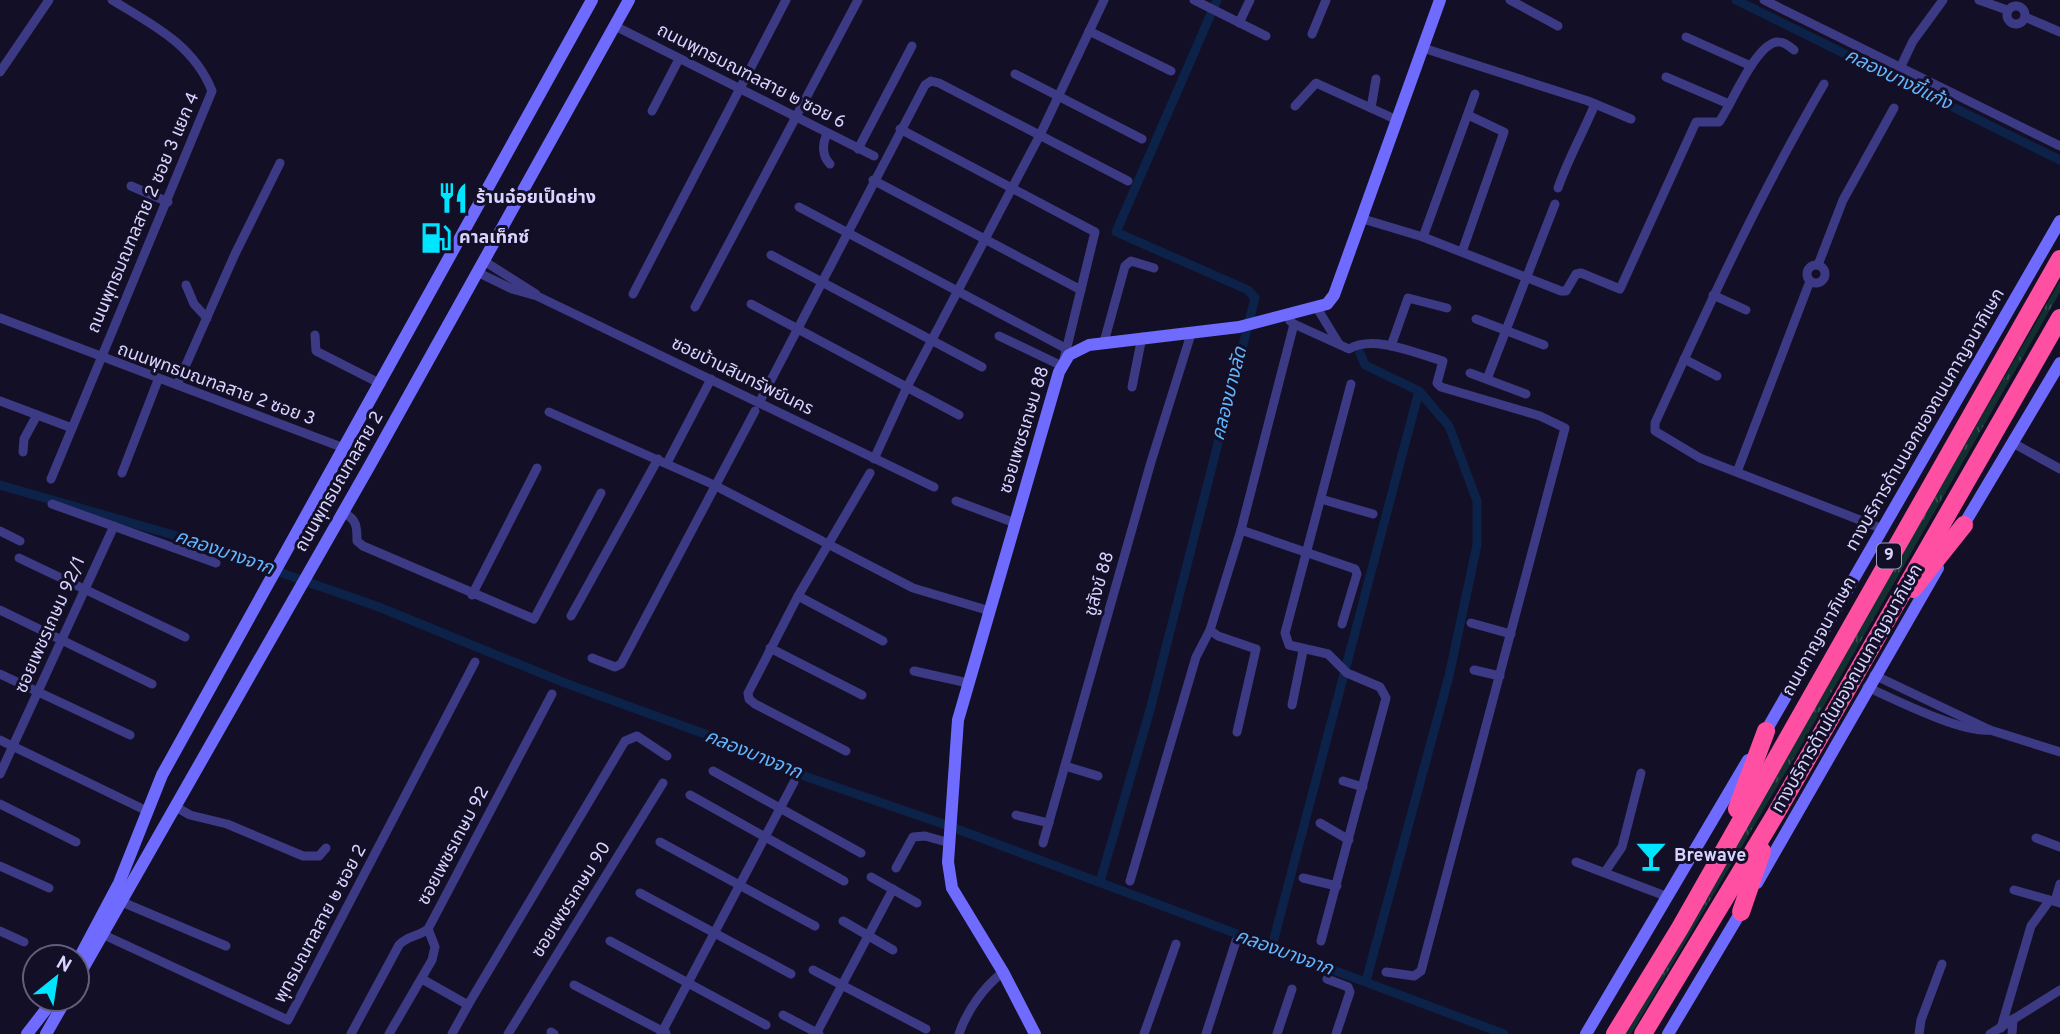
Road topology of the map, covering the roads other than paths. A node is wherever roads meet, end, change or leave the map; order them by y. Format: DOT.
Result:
graph roads {
  1 [pos="49,0"];
  2 [pos="112,0"];
  3 [pos="592,0"];
  4 [pos="629,0"];
  5 [pos="786,0"];
  6 [pos="858,0"];
  7 [pos="1104,0"];
  8 [pos="1194,0"];
  9 [pos="1250,0"];
  10 [pos="1326,0"];
  11 [pos="1510,0"];
  12 [pos="1763,0"];
  13 [pos="1943,0"];
  14 [pos="1979,0"];
  15 [pos="1437,1"];
  16 [pos="2021,3"];
  17 [pos="2007,10"];
  18 [pos="2025,17"];
  19 [pos="1239,23"];
  20 [pos="615,26"];
  21 [pos="1558,26"];
  22 [pos="1089,31"];
  23 [pos="2060,32"];
  24 [pos="1312,34"];
  25 [pos="1266,36"];
  26 [pos="1686,37"];
  27 [pos="912,46"];
  28 [pos="1423,48"];
  29 [pos="1794,50"];
  30 [pos="680,59"];
  31 [pos="1751,66"];
  32 [pos="1901,66"];
  33 [pos="0,72"];
  34 [pos="1171,72"];
  35 [pos="1015,74"];
  36 [pos="1666,77"];
  37 [pos="1376,79"];
  38 [pos="1824,84"];
  39 [pos="739,89"];
  40 [pos="1475,94"];
  41 [pos="1059,96"];
  42 [pos="1595,103"];
  43 [pos="1729,104"];
  44 [pos="1295,106"];
  45 [pos="1371,108"];
  46 [pos="1894,108"];
  47 [pos="652,111"];
  48 [pos="1468,115"];
  49 [pos="796,117"];
  50 [pos="1631,119"];
  51 [pos="1398,120"];
  52 [pos="900,129"];
  53 [pos="827,134"];
  54 [pos="1040,135"];
  55 [pos="1142,139"];
  56 [pos="2060,146"];
  57 [pos="858,149"];
  58 [pos="874,156"];
  59 [pos="280,163"];
  60 [pos="830,164"];
  61 [pos="873,180"];
  62 [pos="1128,181"];
  63 [pos="131,186"];
  64 [pos="1011,187"];
  65 [pos="1558,188"];
  66 [pos="168,202"];
  67 [pos="1555,204"];
  68 [pos="799,207"];
  69 [pos="1363,219"];
  70 [pos="2058,225"];
  71 [pos="846,232"];
  72 [pos="1423,237"];
  73 [pos="985,239"];
  74 [pos="1462,252"];
  75 [pos="771,255"];
  76 [pos="2060,259"];
  77 [pos="481,267"];
  78 [pos="1154,268"];
  79 [pos="1526,276"];
  80 [pos="821,279"];
  81 [pos="186,285"];
  82 [pos="1081,290"];
  83 [pos="957,291"];
  84 [pos="633,294"];
  85 [pos="1713,295"];
  86 [pos="751,304"];
  87 [pos="695,307"];
  88 [pos="1317,308"];
  89 [pos="1447,309"];
  90 [pos="1746,310"];
  91 [pos="0,318"];
  92 [pos="206,318"];
  93 [pos="2060,318"];
  94 [pos="1476,319"];
  95 [pos="1289,321"];
  96 [pos="796,328"];
  97 [pos="1506,330"];
  98 [pos="1191,334"];
  99 [pos="315,335"];
  100 [pos="999,336"];
  101 [pos="1142,337"];
  102 [pos="932,339"];
  103 [pos="1104,342"];
  104 [pos="1339,344"];
  105 [pos="1544,345"];
  106 [pos="1391,346"];
  107 [pos="1067,349"];
  108 [pos="101,359"];
  109 [pos="1684,359"];
  110 [pos="2060,363"];
  111 [pos="1062,364"];
  112 [pos="982,367"];
  113 [pos="1470,373"];
  114 [pos="1717,376"];
  115 [pos="711,379"];
  116 [pos="1487,379"];
  117 [pos="158,380"];
  118 [pos="381,384"];
  119 [pos="1351,384"];
  120 [pos="177,385"];
  121 [pos="907,387"];
  122 [pos="1132,387"];
  123 [pos="1526,394"];
  124 [pos="0,401"];
  125 [pos="757,407"];
  126 [pos="549,412"];
  127 [pos="37,415"];
  128 [pos="959,415"];
  129 [pos="72,428"];
  130 [pos="2013,443"];
  131 [pos="344,448"];
  132 [pos="23,452"];
  133 [pos="874,459"];
  134 [pos="663,461"];
  135 [pos="537,468"];
  136 [pos="2060,469"];
  137 [pos="870,472"];
  138 [pos="1737,472"];
  139 [pos="122,473"];
  140 [pos="51,479"];
  141 [pos="716,486"];
  142 [pos="934,487"];
  143 [pos="601,494"];
  144 [pos="1321,499"];
  145 [pos="956,502"];
  146 [pos="52,504"];
  147 [pos="343,512"];
  148 [pos="1373,514"];
  149 [pos="1015,523"];
  150 [pos="1964,525"];
  151 [pos="114,526"];
  152 [pos="1883,529"];
  153 [pos="1241,530"];
  154 [pos="0,531"];
  155 [pos="20,541"];
  156 [pos="828,545"];
  157 [pos="1307,551"];
  158 [pos="19,558"];
  159 [pos="216,563"];
  160 [pos="84,590"];
  161 [pos="472,595"];
  162 [pos="798,596"];
  163 [pos="0,610"];
  164 [pos="990,611"];
  165 [pos="571,617"];
  166 [pos="1471,623"];
  167 [pos="1342,624"];
  168 [pos="1885,625"];
  169 [pos="1210,630"];
  170 [pos="1511,634"];
  171 [pos="185,637"];
  172 [pos="883,641"];
  173 [pos="62,642"];
  174 [pos="770,649"];
  175 [pos="1303,650"];
  176 [pos="592,658"];
  177 [pos="475,662"];
  178 [pos="1474,670"];
  179 [pos="914,671"];
  180 [pos="0,674"];
  181 [pos="1500,676"];
  182 [pos="1874,676"];
  183 [pos="152,684"];
  184 [pos="968,684"];
  185 [pos="1867,687"];
  186 [pos="38,692"];
  187 [pos="552,694"];
  188 [pos="862,695"];
  189 [pos="1292,705"];
  190 [pos="1990,730"];
  191 [pos="1766,731"];
  192 [pos="1237,732"];
  193 [pos="130,735"];
  194 [pos="0,740"];
  195 [pos="13,746"];
  196 [pos="846,751"];
  197 [pos="2060,752"];
  198 [pos="667,756"];
  199 [pos="1065,766"];
  200 [pos="713,771"];
  201 [pos="1641,773"];
  202 [pos="0,774"];
  203 [pos="1098,776"];
  204 [pos="1343,781"];
  205 [pos="794,782"];
  206 [pos="663,783"];
  207 [pos="1363,787"];
  208 [pos="690,794"];
  209 [pos="0,804"];
  210 [pos="149,805"];
  211 [pos="780,808"];
  212 [pos="175,810"];
  213 [pos="1016,815"];
  214 [pos="1775,815"];
  215 [pos="1049,823"];
  216 [pos="1320,823"];
  217 [pos="764,836"];
  218 [pos="2036,838"];
  219 [pos="950,839"];
  220 [pos="1349,840"];
  221 [pos="76,842"];
  222 [pos="660,842"];
  223 [pos="1043,843"];
  224 [pos="2060,847"];
  225 [pos="326,848"];
  226 [pos="861,853"];
  227 [pos="1720,855"];
  228 [pos="1576,862"];
  229 [pos="0,866"];
  230 [pos="896,868"];
  231 [pos="1605,872"];
  232 [pos="871,877"];
  233 [pos="1303,877"];
  234 [pos="844,880"];
  235 [pos="1130,881"];
  236 [pos="739,884"];
  237 [pos="2060,884"];
  238 [pos="1337,886"];
  239 [pos="49,888"];
  240 [pos="893,889"];
  241 [pos="2014,890"];
  242 [pos="640,894"];
  243 [pos="1668,897"];
  244 [pos="122,902"];
  245 [pos="2055,902"];
  246 [pos="917,903"];
  247 [pos="1741,912"];
  248 [pos="843,921"];
  249 [pos="815,926"];
  250 [pos="428,929"];
  251 [pos="0,931"];
  252 [pos="713,932"];
  253 [pos="104,934"];
  254 [pos="867,935"];
  255 [pos="610,941"];
  256 [pos="1236,941"];
  257 [pos="1321,941"];
  258 [pos="24,942"];
  259 [pos="87,943"];
  260 [pos="1176,944"];
  261 [pos="226,946"];
  262 [pos="893,950"];
  263 [pos="91,956"];
  264 [pos="1942,964"];
  265 [pos="813,970"];
  266 [pos="1003,972"];
  267 [pos="1386,972"];
  268 [pos="791,974"];
  269 [pos="422,979"];
  270 [pos="1327,979"];
  271 [pos="688,983"];
  272 [pos="841,984"];
  273 [pos="574,985"];
  274 [pos="1292,989"];
  275 [pos="2060,990"];
  276 [pos="468,1005"];
  277 [pos="43,1013"];
  278 [pos="58,1013"];
  279 [pos="783,1015"];
  280 [pos="2013,1019"];
  281 [pos="766,1025"];
  282 [pos="2000,1027"];
  283 [pos="926,1029"];
  284 [pos="1618,1029"];
  285 [pos="664,1033"];
  286 [pos="27,1034"];
  287 [pos="46,1034"];
  288 [pos="351,1034"];
  289 [pos="389,1034"];
  290 [pos="452,1034"];
  291 [pos="508,1034"];
  292 [pos="817,1034"];
  293 [pos="959,1034"];
  294 [pos="1035,1034"];
  295 [pos="1144,1034"];
  296 [pos="1206,1034"];
  297 [pos="1278,1034"];
  298 [pos="1336,1034"];
  299 [pos="1586,1034"];
  300 [pos="1643,1034"];
  301 [pos="1668,1034"];
  302 [pos="1919,1034"];
  303 [pos="1990,1034"];
  304 [pos="2012,1034"];
  1 -- 33 [label="street"];
  2 -- 66 [label="street, ถนนพุทธมณฑลสาย 2 ซอย 3 แยก 4"];
  3 -- 118 [label="main road, ถนนพุทธมณฑลสาย 2"];
  4 -- 20 [label="main road, ถนนพุทธมณฑลสาย 2"];
  5 -- 39 [label="street"];
  6 -- 49 [label="street"];
  7 -- 22 [label="street"];
  8 -- 19 [label="street"];
  9 -- 19 [label="street"];
  10 -- 24 [label="street"];
  11 -- 21 [label="street"];
  12 -- 32 [label="street"];
  13 -- 32 [label="street"];
  14 -- 17 [label="street"];
  15 -- 28 [label="main road"];
  16 -- 17 [label="street"];
  16 -- 18 [label="street"];
  17 -- 18 [label="street"];
  18 -- 23 [label="street"];
  19 -- 25 [label="street"];
  20 -- 30 [label="street, ถนนพุทธมณฑลสาย ๒ ซอย 6"];
  20 -- 77 [label="main road, ถนนพุทธมณฑลสาย 2"];
  22 -- 34 [label="street"];
  22 -- 41 [label="street"];
  26 -- 31 [label="street"];
  27 -- 57 [label="street"];
  28 -- 42 [label="street"];
  28 -- 51 [label="main road"];
  29 -- 31 [label="street"];
  30 -- 39 [label="street, ถนนพุทธมณฑลสาย ๒ ซอย 6"];
  30 -- 47 [label="street"];
  31 -- 43 [label="street"];
  32 -- 56 [label="street"];
  35 -- 41 [label="street"];
  36 -- 43 [label="street"];
  37 -- 45 [label="street"];
  38 -- 85 [label="street"];
  39 -- 49 [label="street, ถนนพุทธมณฑลสาย ๒ ซอย 6"];
  39 -- 84 [label="street"];
  40 -- 48 [label="street"];
  41 -- 54 [label="street"];
  41 -- 55 [label="street"];
  42 -- 50 [label="street"];
  42 -- 65 [label="street"];
  43 -- 79 [label="street"];
  44 -- 45 [label="street"];
  45 -- 51 [label="street"];
  46 -- 138 [label="street"];
  48 -- 72 [label="street"];
  48 -- 74 [label="street"];
  49 -- 53 [label="street, ถนนพุทธมณฑลสาย ๒ ซอย 6"];
  49 -- 87 [label="street"];
  51 -- 69 [label="main road"];
  52 -- 54 [label="street"];
  52 -- 61 [label="street"];
  52 -- 64 [label="street"];
  53 -- 57 [label="street, ถนนพุทธมณฑลสาย ๒ ซอย 6"];
  53 -- 60 [label="street"];
  54 -- 62 [label="street"];
  54 -- 64 [label="street"];
  57 -- 58 [label="street, ถนนพุทธมณฑลสาย ๒ ซอย 6"];
  59 -- 92 [label="street"];
  61 -- 71 [label="street"];
  61 -- 73 [label="street"];
  63 -- 66 [label="street"];
  64 -- 73 [label="street"];
  64 -- 82 [label="street"];
  66 -- 108 [label="street, ถนนพุทธมณฑลสาย 2 ซอย 3 แยก 4"];
  67 -- 79 [label="street"];
  68 -- 71 [label="street"];
  69 -- 72 [label="street"];
  69 -- 88 [label="main road"];
  70 -- 152 [label="main road, ทางบริการด้านนอกของถนนกาญจนาภิเษก"];
  71 -- 80 [label="street"];
  71 -- 83 [label="street"];
  72 -- 74 [label="street"];
  73 -- 82 [label="street"];
  73 -- 83 [label="street"];
  74 -- 79 [label="street"];
  75 -- 80 [label="street"];
  76 -- 227 [label="highway, ถนนกาญจนาภิเษก / 9"];
  77 -- 115 [label="street, ซอยบ้านสินทรัพย์นคร"];
  77 -- 147 [label="main road, ถนนพุทธมณฑลสาย 2"];
  78 -- 103 [label="street"];
  79 -- 97 [label="street"];
  80 -- 96 [label="street"];
  80 -- 102 [label="street"];
  81 -- 92 [label="street"];
  82 -- 107 [label="street"];
  83 -- 102 [label="street"];
  83 -- 107 [label="street"];
  85 -- 90 [label="street"];
  85 -- 109 [label="street"];
  86 -- 96 [label="street"];
  88 -- 95 [label="main road, ซอยเพชรเกษม 88"];
  88 -- 104 [label="street"];
  89 -- 106 [label="street"];
  91 -- 108 [label="street, ถนนพุทธมณฑลสาย 2 ซอย 3"];
  92 -- 120 [label="street"];
  93 -- 168 [label="highway, 9"];
  94 -- 97 [label="street"];
  95 -- 98 [label="main road, ซอยเพชรเกษม 88"];
  95 -- 104 [label="street"];
  95 -- 153 [label="street"];
  96 -- 121 [label="street"];
  96 -- 125 [label="street"];
  97 -- 105 [label="street"];
  97 -- 116 [label="street"];
  98 -- 101 [label="main road, ซอยเพชรเกษม 88"];
  98 -- 199 [label="street, ชูสังข์ 88"];
  99 -- 118 [label="street"];
  100 -- 111 [label="street"];
  101 -- 103 [label="main road, ซอยเพชรเกษม 88"];
  101 -- 122 [label="street"];
  102 -- 112 [label="street"];
  102 -- 121 [label="street"];
  103 -- 111 [label="main road, ซอยเพชรเกษม 88"];
  104 -- 106 [label="street"];
  106 -- 170 [label="street"];
  107 -- 111 [label="street"];
  108 -- 117 [label="street, ถนนพุทธมณฑลสาย 2 ซอย 3"];
  108 -- 129 [label="street, ถนนพุทธมณฑลสาย 2 ซอย 3 แยก 4"];
  109 -- 114 [label="street"];
  109 -- 138 [label="street"];
  110 -- 130 [label="main road, ทางบริการด้านในของถนนกาญจนาภิเษก"];
  111 -- 149 [label="main road, ซอยเพชรเกษม 88"];
  113 -- 116 [label="street"];
  115 -- 125 [label="street, ซอยบ้านสินทรัพย์นคร"];
  115 -- 134 [label="street"];
  116 -- 123 [label="street"];
  117 -- 120 [label="street, ถนนพุทธมณฑลสาย 2 ซอย 3"];
  117 -- 139 [label="street"];
  118 -- 131 [label="main road, ถนนพุทธมณฑลสาย 2"];
  119 -- 144 [label="street"];
  120 -- 131 [label="street, ถนนพุทธมณฑลสาย 2 ซอย 3"];
  121 -- 128 [label="street"];
  121 -- 133 [label="street"];
  124 -- 127 [label="street"];
  125 -- 133 [label="street, ซอยบ้านสินทรัพย์นคร"];
  125 -- 141 [label="street"];
  126 -- 134 [label="street"];
  127 -- 129 [label="street"];
  127 -- 132 [label="street"];
  129 -- 140 [label="street, ถนนพุทธมณฑลสาย 2 ซอย 3 แยก 4"];
  130 -- 136 [label="street"];
  130 -- 150 [label="main road, ทางบริการด้านในของถนนกาญจนาภิเษก"];
  131 -- 210 [label="main road, ถนนพุทธมณฑลสาย 2"];
  133 -- 142 [label="street, ซอยบ้านสินทรัพย์นคร"];
  134 -- 141 [label="street"];
  134 -- 165 [label="street"];
  135 -- 161 [label="street"];
  137 -- 156 [label="street"];
  138 -- 152 [label="street"];
  141 -- 156 [label="street"];
  141 -- 176 [label="street"];
  143 -- 161 [label="street"];
  144 -- 148 [label="street"];
  144 -- 157 [label="street"];
  145 -- 149 [label="street"];
  146 -- 151 [label="street"];
  147 -- 161 [label="street"];
  147 -- 212 [label="main road, ถนนพุทธมณฑลสาย 2"];
  149 -- 164 [label="main road, ซอยเพชรเกษม 88"];
  150 -- 168 [label="highway"];
  150 -- 182 [label="main road, ทางบริการด้านในของถนนกาญจนาภิเษก"];
  151 -- 159 [label="street"];
  151 -- 160 [label="street, ซอยเพชรเกษม 92/1"];
  152 -- 191 [label="main road, ทางบริการด้านนอกของถนนกาญจนาภิเษก"];
  153 -- 157 [label="street"];
  153 -- 169 [label="street"];
  154 -- 155 [label="street"];
  156 -- 162 [label="street"];
  156 -- 164 [label="street"];
  157 -- 167 [label="street"];
  157 -- 175 [label="street"];
  158 -- 160 [label="street"];
  160 -- 171 [label="street"];
  160 -- 173 [label="street, ซอยเพชรเกษม 92/1"];
  162 -- 172 [label="street"];
  162 -- 174 [label="street"];
  163 -- 173 [label="street"];
  164 -- 184 [label="main road, ซอยเพชรเกษม 88"];
  166 -- 170 [label="street"];
  168 -- 214 [label="highway, 9"];
  169 -- 192 [label="street"];
  169 -- 235 [label="street"];
  170 -- 181 [label="street"];
  173 -- 183 [label="street"];
  173 -- 186 [label="street, ซอยเพชรเกษม 92/1"];
  174 -- 188 [label="street"];
  174 -- 196 [label="street"];
  175 -- 189 [label="street"];
  175 -- 207 [label="street"];
  177 -- 253 [label="street, พุทธมณฑลสาย ๒ ซอย 2"];
  178 -- 181 [label="street"];
  179 -- 184 [label="street"];
  180 -- 186 [label="street"];
  181 -- 267 [label="street"];
  182 -- 185 [label="main road, ทางบริการด้านในของถนนกาญจนาภิเษก"];
  182 -- 190 [label="street"];
  184 -- 219 [label="main road, ซอยเพชรเกษม 88"];
  185 -- 190 [label="street"];
  185 -- 247 [label="main road, ทางบริการด้านในของถนนกาญจนาภิเษก"];
  186 -- 193 [label="street"];
  186 -- 195 [label="street, ซอยเพชรเกษม 92/1"];
  187 -- 250 [label="street, ซอยเพชรเกษม 92"];
  190 -- 197 [label="street"];
  191 -- 227 [label="highway"];
  191 -- 243 [label="main road, ทางบริการด้านนอกของถนนกาญจนาภิเษก"];
  194 -- 195 [label="street"];
  195 -- 202 [label="street, ซอยเพชรเกษม 92/1"];
  195 -- 210 [label="street"];
  198 -- 276 [label="street"];
  199 -- 203 [label="street"];
  199 -- 215 [label="street, ชูสังข์ 88"];
  200 -- 211 [label="street"];
  201 -- 231 [label="street"];
  204 -- 207 [label="street"];
  205 -- 211 [label="street"];
  206 -- 291 [label="street, ซอยเพชรเกษม 90"];
  207 -- 220 [label="street"];
  208 -- 217 [label="street"];
  209 -- 221 [label="street"];
  210 -- 212 [label="main road"];
  210 -- 259 [label="main road, ถนนพุทธมณฑลสาย 2"];
  211 -- 217 [label="street"];
  211 -- 226 [label="street"];
  212 -- 225 [label="street"];
  212 -- 244 [label="main road, ถนนพุทธมณฑลสาย 2"];
  213 -- 215 [label="street"];
  214 -- 247 [label="highway"];
  214 -- 300 [label="highway, 9"];
  215 -- 223 [label="street, ชูสังข์ 88"];
  216 -- 220 [label="street"];
  217 -- 234 [label="street"];
  217 -- 236 [label="street"];
  218 -- 224 [label="street"];
  219 -- 230 [label="street"];
  219 -- 266 [label="main road, ซอยเพชรเกษม 88"];
  220 -- 238 [label="street"];
  222 -- 236 [label="street"];
  227 -- 284 [label="highway, ถนนกาญจนาภิเษก / 9"];
  228 -- 231 [label="street"];
  229 -- 239 [label="street"];
  231 -- 243 [label="street"];
  232 -- 240 [label="street"];
  233 -- 238 [label="street"];
  236 -- 249 [label="street"];
  236 -- 252 [label="street"];
  237 -- 245 [label="street"];
  238 -- 257 [label="street"];
  240 -- 246 [label="street"];
  240 -- 254 [label="street"];
  241 -- 245 [label="street"];
  242 -- 252 [label="street"];
  243 -- 299 [label="main road, ทางบริการด้านนอกของถนนกาญจนาภิเษก"];
  244 -- 253 [label="main road, ถนนพุทธมณฑลสาย 2"];
  244 -- 261 [label="street"];
  245 -- 282 [label="street"];
  247 -- 301 [label="main road, ทางบริการด้านในของถนนกาญจนาภิเษก"];
  248 -- 254 [label="street"];
  250 -- 269 [label="street"];
  250 -- 288 [label="street, ซอยเพชรเกษม 92"];
  251 -- 258 [label="street"];
  252 -- 268 [label="street"];
  252 -- 271 [label="street"];
  253 -- 263 [label="main road, ถนนพุทธมณฑลสาย 2"];
  254 -- 262 [label="street"];
  254 -- 272 [label="street"];
  255 -- 271 [label="street"];
  256 -- 296 [label="street"];
  260 -- 295 [label="street"];
  264 -- 302 [label="street"];
  265 -- 272 [label="street"];
  266 -- 293 [label="street"];
  266 -- 294 [label="main road, ซอยเพชรเกษม 88"];
  269 -- 276 [label="street"];
  269 -- 289 [label="street"];
  270 -- 298 [label="street"];
  271 -- 281 [label="street"];
  271 -- 285 [label="street"];
  272 -- 283 [label="street"];
  272 -- 292 [label="street"];
  273 -- 285 [label="street"];
  274 -- 297 [label="street"];
  275 -- 280 [label="street"];
  276 -- 290 [label="street"];
  277 -- 286 [label="main road"];
  278 -- 287 [label="main road"];
  279 -- 292 [label="street"];
  280 -- 282 [label="street"];
  280 -- 304 [label="street"];
  282 -- 303 [label="street"];
}
